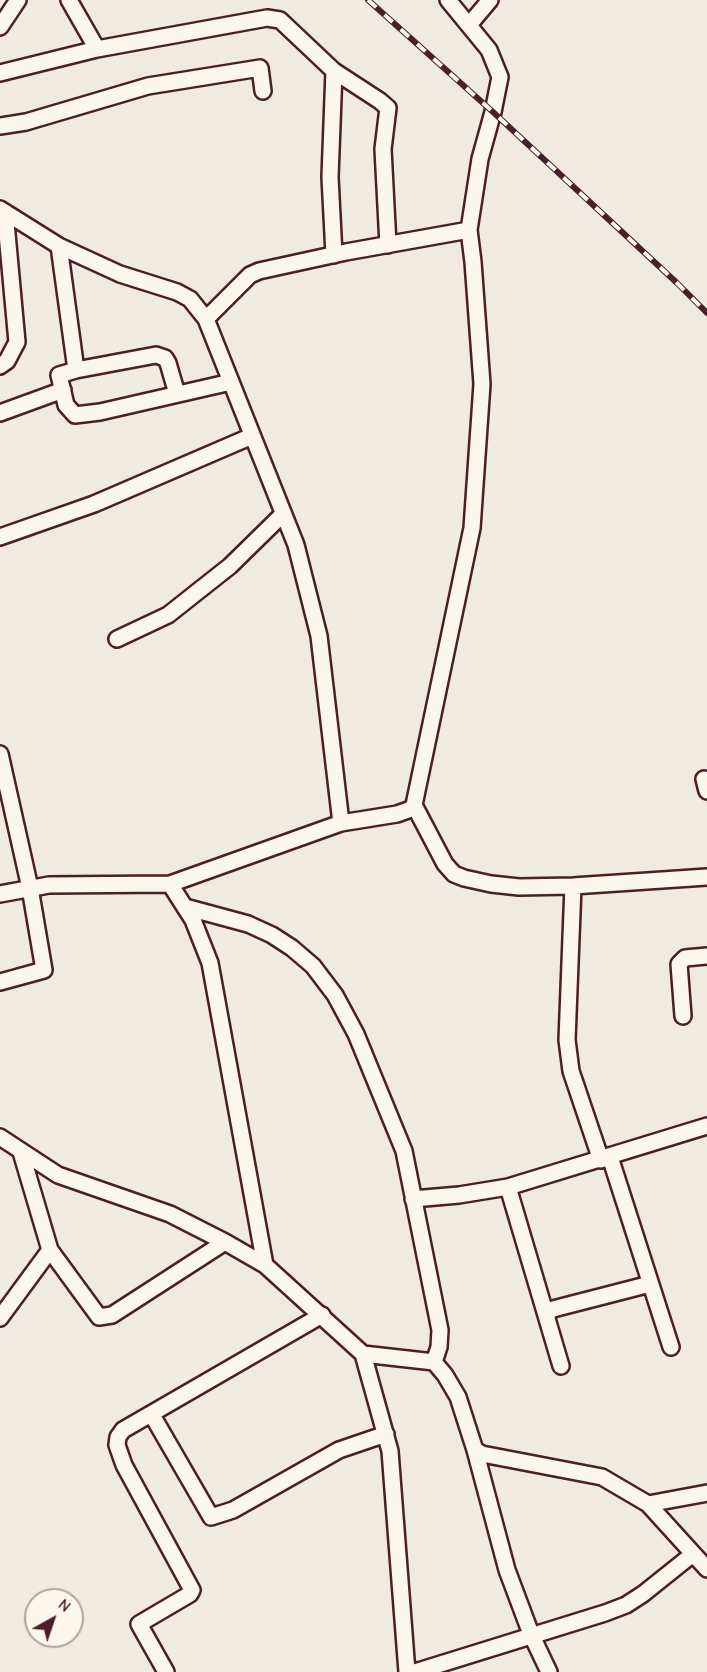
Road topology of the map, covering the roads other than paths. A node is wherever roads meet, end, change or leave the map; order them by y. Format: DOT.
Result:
graph roads {
  1 [pos="18,0"];
  2 [pos="69,0"];
  3 [pos="448,0"];
  4 [pos="490,0"];
  5 [pos="469,26"];
  6 [pos="0,27"];
  7 [pos="97,49"];
  8 [pos="334,71"];
  9 [pos="0,73"];
  10 [pos="263,91"];
  11 [pos="0,126"];
  12 [pos="2,211"];
  13 [pos="469,230"];
  14 [pos="388,244"];
  15 [pos="59,246"];
  16 [pos="334,255"];
  17 [pos="6,290"];
  18 [pos="206,319"];
  19 [pos="0,366"];
  20 [pos="76,370"];
  21 [pos="231,382"];
  22 [pos="63,390"];
  23 [pos="177,394"];
  24 [pos="0,413"];
  25 [pos="252,436"];
  26 [pos="283,514"];
  27 [pos="0,537"];
  28 [pos="117,639"];
  29 [pos="0,754"];
  30 [pos="414,805"];
  31 [pos="341,823"];
  32 [pos="707,877"];
  33 [pos="171,884"];
  34 [pos="573,886"];
  35 [pos="30,888"];
  36 [pos="0,894"];
  37 [pos="185,907"];
  38 [pos="707,956"];
  39 [pos="0,982"];
  40 [pos="683,1016"];
  41 [pos="707,1126"];
  42 [pos="0,1137"];
  43 [pos="21,1152"];
  44 [pos="605,1158"];
  45 [pos="507,1187"];
  46 [pos="413,1199"];
  47 [pos="225,1242"];
  48 [pos="50,1250"];
  49 [pos="265,1265"];
  50 [pos="650,1284"];
  51 [pos="546,1314"];
  52 [pos="322,1315"];
  53 [pos="0,1318"];
  54 [pos="671,1347"];
  55 [pos="363,1354"];
  56 [pos="434,1362"];
  57 [pos="561,1366"];
  58 [pos="152,1415"];
  59 [pos="386,1434"];
  60 [pos="475,1450"];
  61 [pos="707,1493"];
  62 [pos="648,1503"];
  63 [pos="693,1554"];
  64 [pos="707,1569"];
  65 [pos="531,1634"];
  66 [pos="166,1672"];
  67 [pos="407,1672"];
  68 [pos="415,1672"];
  69 [pos="549,1672"];
  1 -- 6 [label="street"];
  2 -- 7 [label="street"];
  3 -- 5 [label="street"];
  4 -- 5 [label="street"];
  5 -- 13 [label="street"];
  7 -- 8 [label="street"];
  7 -- 9 [label="street"];
  8 -- 14 [label="street"];
  8 -- 16 [label="street"];
  10 -- 11 [label="street"];
  12 -- 15 [label="street"];
  12 -- 17 [label="street"];
  13 -- 14 [label="street"];
  13 -- 30 [label="street"];
  14 -- 16 [label="street"];
  15 -- 18 [label="street"];
  15 -- 20 [label="street"];
  16 -- 18 [label="street"];
  17 -- 19 [label="street"];
  18 -- 21 [label="street"];
  20 -- 22 [label="street"];
  20 -- 23 [label="street"];
  21 -- 23 [label="street"];
  21 -- 25 [label="street"];
  22 -- 23 [label="street"];
  22 -- 24 [label="street"];
  25 -- 26 [label="street"];
  25 -- 27 [label="street"];
  26 -- 28 [label="street"];
  26 -- 31 [label="street"];
  29 -- 35 [label="street"];
  30 -- 31 [label="street"];
  30 -- 34 [label="street"];
  31 -- 33 [label="street"];
  32 -- 34 [label="street"];
  33 -- 35 [label="street"];
  33 -- 37 [label="street"];
  34 -- 44 [label="street"];
  35 -- 36 [label="street"];
  35 -- 39 [label="street"];
  37 -- 46 [label="street"];
  37 -- 49 [label="street"];
  38 -- 40 [label="street"];
  41 -- 44 [label="street"];
  42 -- 43 [label="street"];
  43 -- 47 [label="street"];
  43 -- 48 [label="street"];
  44 -- 45 [label="street"];
  44 -- 50 [label="street"];
  45 -- 46 [label="street"];
  45 -- 51 [label="street"];
  46 -- 56 [label="street"];
  47 -- 48 [label="street"];
  47 -- 49 [label="street"];
  48 -- 53 [label="street"];
  49 -- 52 [label="street"];
  50 -- 51 [label="street"];
  50 -- 54 [label="street"];
  51 -- 57 [label="street"];
  52 -- 55 [label="street"];
  52 -- 58 [label="street"];
  55 -- 56 [label="street"];
  55 -- 59 [label="street"];
  56 -- 60 [label="street"];
  58 -- 59 [label="street"];
  58 -- 66 [label="street"];
  59 -- 67 [label="street"];
  60 -- 62 [label="street"];
  60 -- 65 [label="street"];
  61 -- 62 [label="street"];
  62 -- 63 [label="street"];
  63 -- 64 [label="street"];
  63 -- 65 [label="street"];
  65 -- 68 [label="street"];
  65 -- 69 [label="street"];
}
